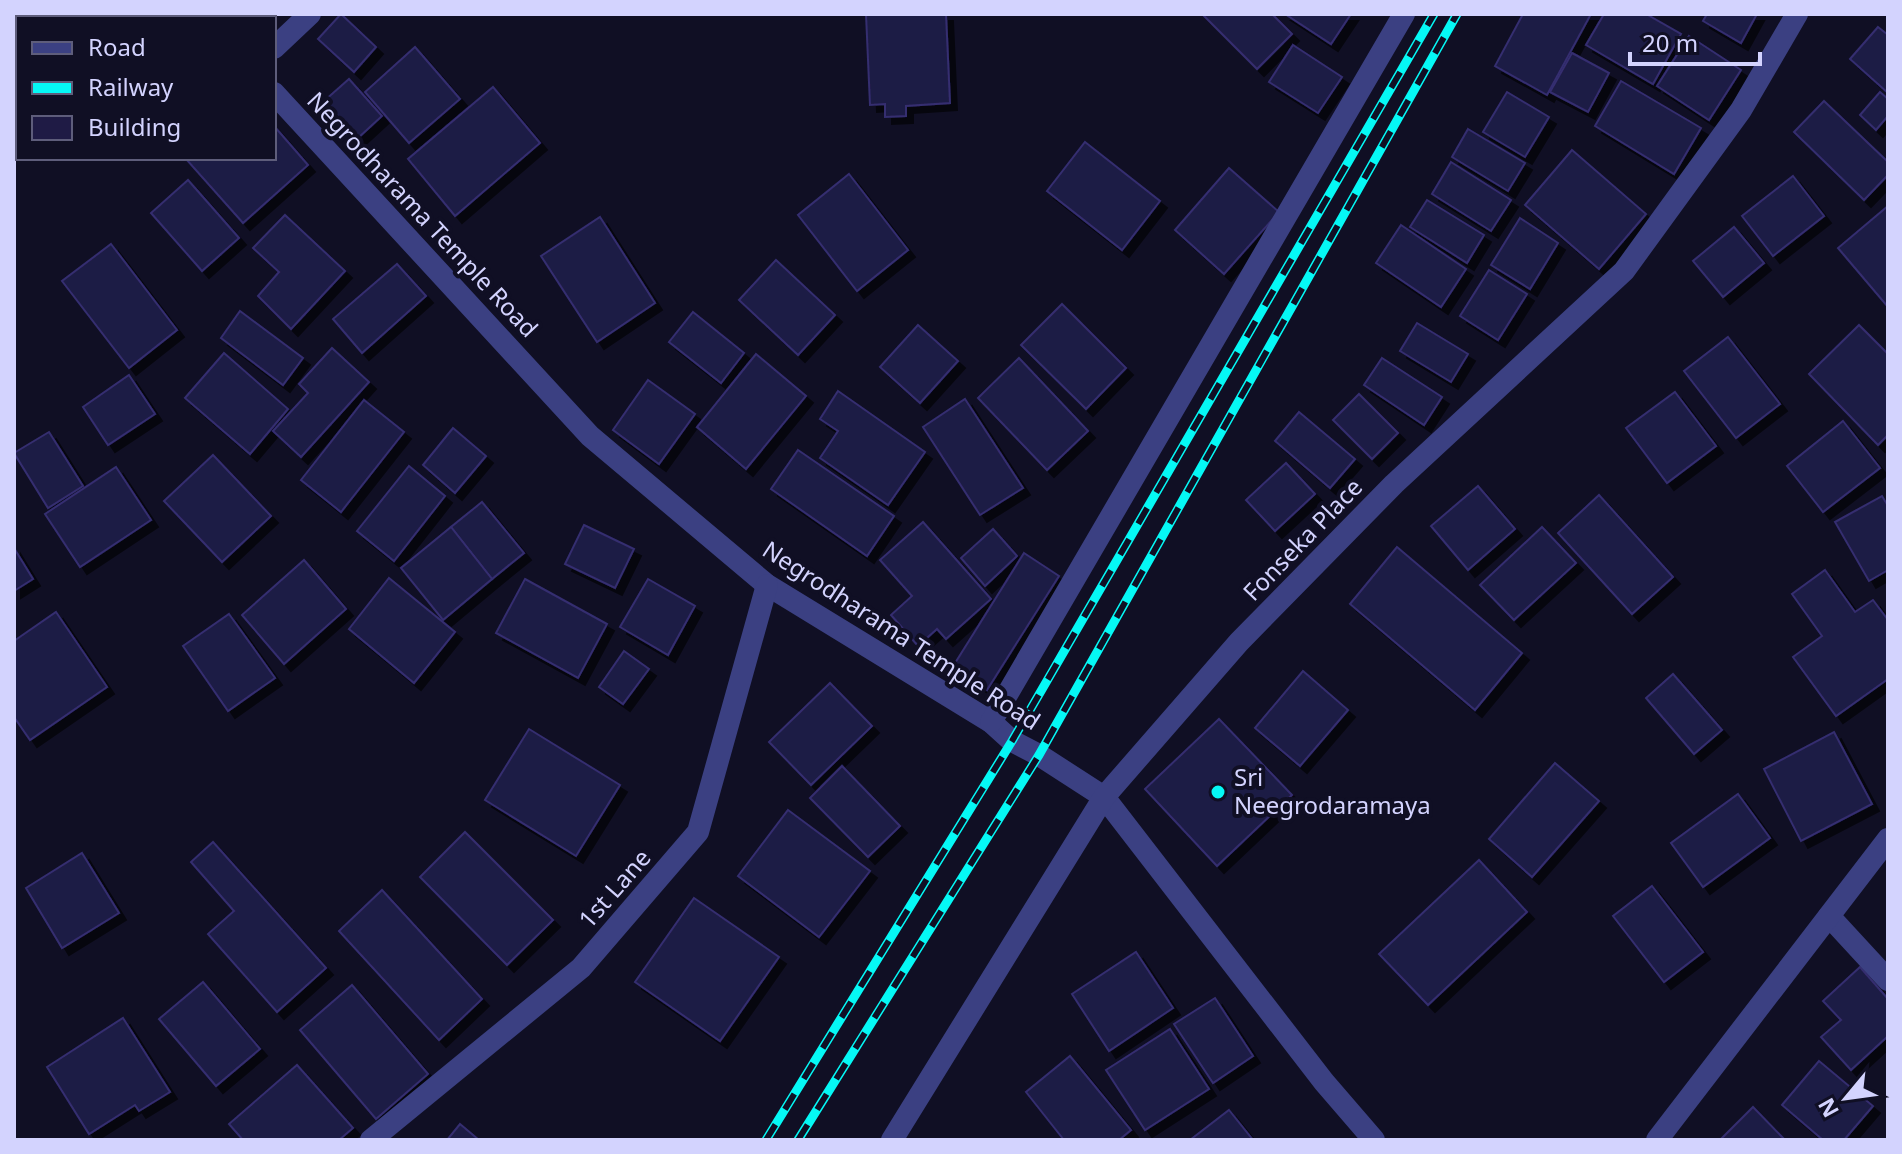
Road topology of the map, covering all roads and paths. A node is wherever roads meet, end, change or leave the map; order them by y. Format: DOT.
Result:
graph roads {
  1 [pos="310,14"];
  2 [pos="1404,14"];
  3 [pos="1797,14"];
  4 [pos="276,46"];
  5 [pos="276,95"];
  6 [pos="767,585"];
  7 [pos="991,722"];
  8 [pos="1104,797"];
  9 [pos="1888,839"];
  10 [pos="1829,916"];
  11 [pos="1888,980"];
  12 [pos="371,1140"];
  13 [pos="892,1140"];
  14 [pos="1374,1140"];
  15 [pos="1657,1140"];
  1 -- 4 [label="street"];
  2 -- 7 [label="street"];
  3 -- 8 [label="street, Fonseka Place"];
  5 -- 6 [label="street, Negrodharama Temple Road"];
  6 -- 7 [label="street, Negrodharama Temple Road"];
  6 -- 12 [label="street, 1st Lane"];
  7 -- 8 [label="street, Negrodharama Temple Road"];
  8 -- 13 [label="street, Fonseka Place"];
  8 -- 14 [label="street, Negrodharama Temple Road"];
  9 -- 10 [label="street"];
  10 -- 11 [label="street"];
  10 -- 15 [label="street"];
}
